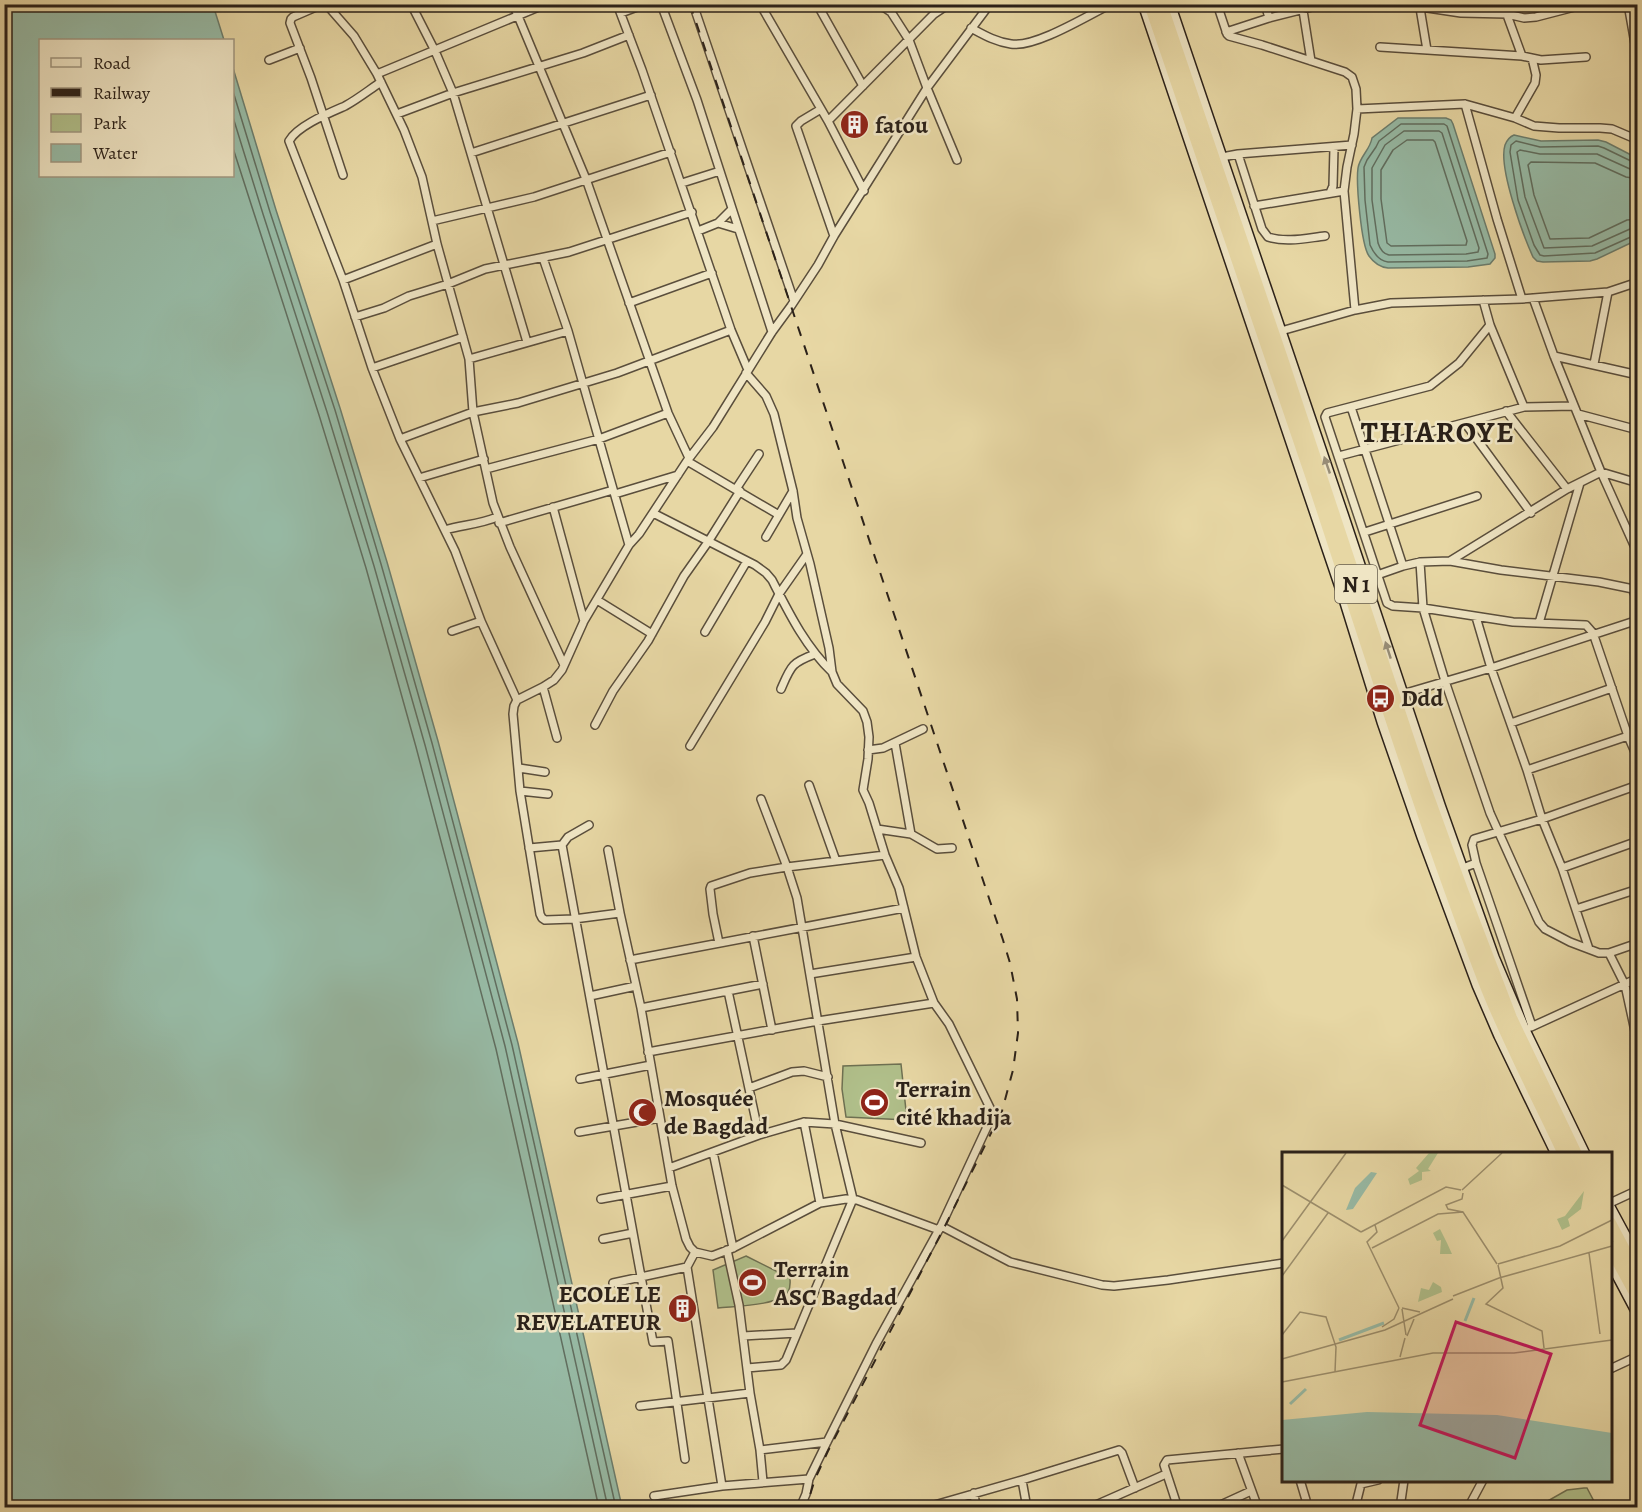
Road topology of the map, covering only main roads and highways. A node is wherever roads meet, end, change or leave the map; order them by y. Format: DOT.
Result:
graph roads {
  1 [pos="1150,4"];
  2 [pos="1161,4"];
  3 [pos="1516,1031"];
  4 [pos="1563,1152"];
  5 [pos="1575,1152"];
  6 [pos="1612,1225"];
  7 [pos="1612,1256"];
  8 [pos="1638,1276"];
  9 [pos="1638,1298"];
  1 -- 3 [label="highway, N 1"];
  3 -- 2 [label="highway, N 1, one-way"];
  3 -- 4 [label="highway, N 1"];
  3 -- 5 [label="highway, N 1"];
  6 -- 8 [label="highway"];
  7 -- 9 [label="highway"];
}
